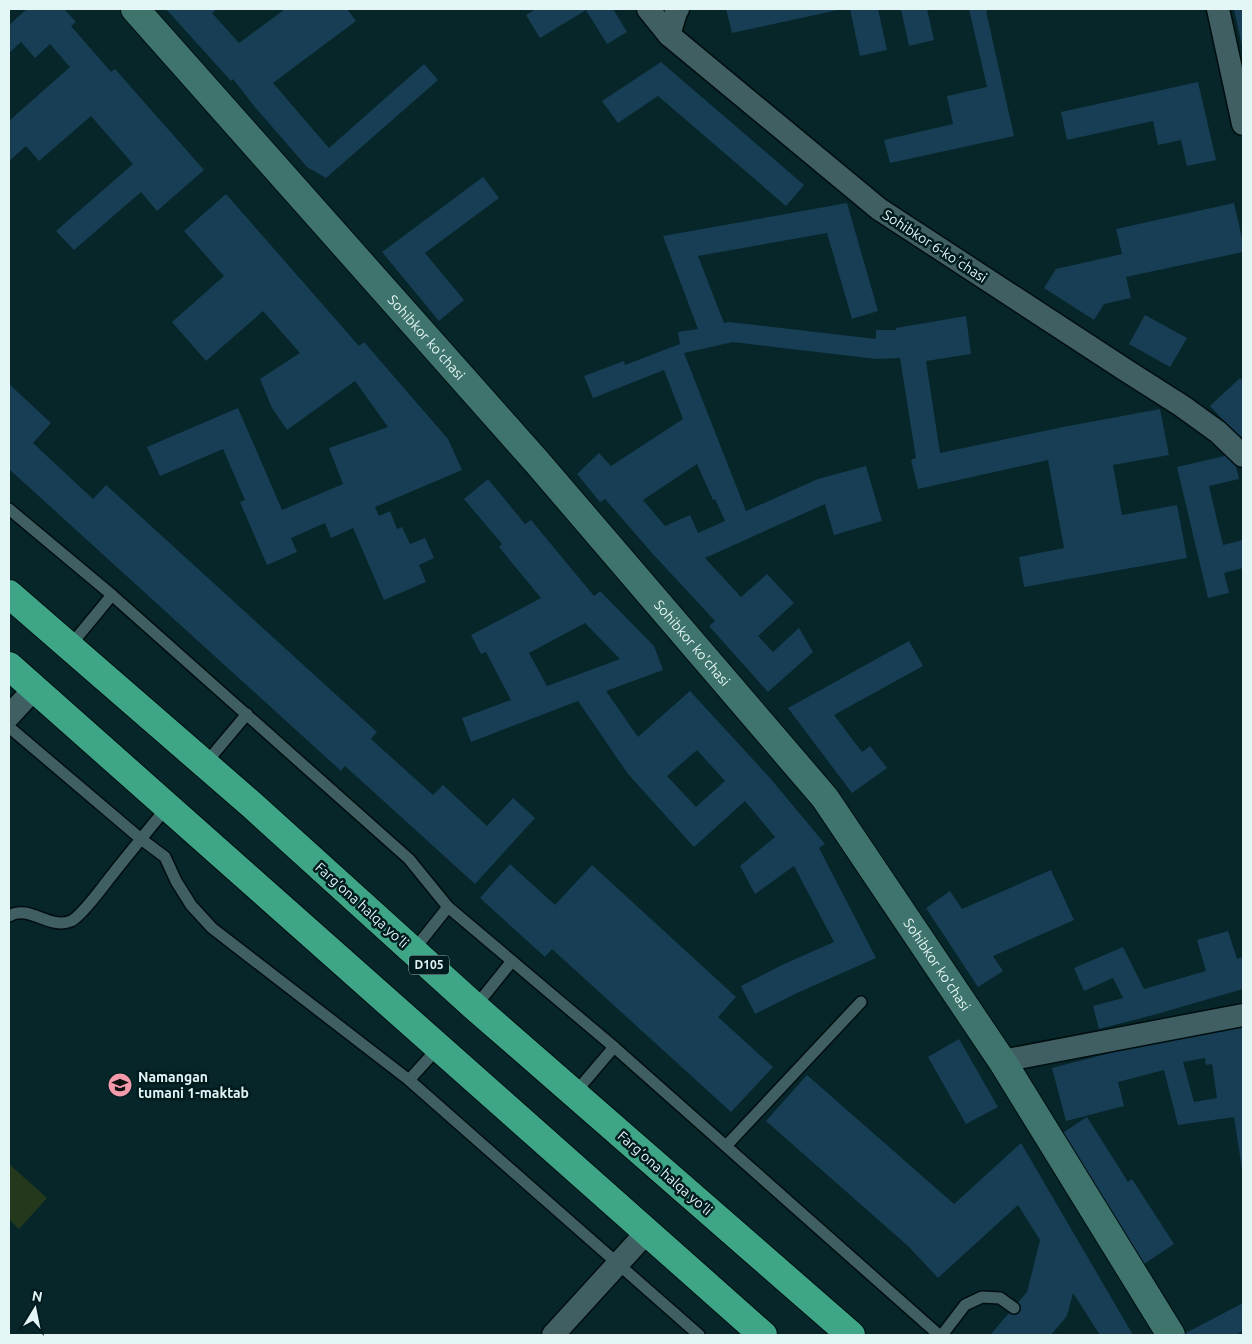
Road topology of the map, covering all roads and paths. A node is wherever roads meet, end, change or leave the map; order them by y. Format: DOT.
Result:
graph roads {
  1 [pos="135,9"];
  2 [pos="648,9"];
  3 [pos="678,9"];
  4 [pos="1218,9"];
  5 [pos="669,35"];
  6 [pos="1243,124"];
  7 [pos="1243,456"];
  8 [pos="9,509"];
  9 [pos="9,594"];
  10 [pos="112,595"];
  11 [pos="70,646"];
  12 [pos="9,666"];
  13 [pos="34,689"];
  14 [pos="246,714"];
  15 [pos="9,716"];
  16 [pos="9,727"];
  17 [pos="205,764"];
  18 [pos="167,807"];
  19 [pos="141,839"];
  20 [pos="448,907"];
  21 [pos="9,916"];
  22 [pos="413,951"];
  23 [pos="512,961"];
  24 [pos="861,1002"];
  25 [pos="475,1007"];
  26 [pos="1243,1016"];
  27 [pos="614,1047"];
  28 [pos="438,1048"];
  29 [pos="1002,1062"];
  30 [pos="409,1080"];
  31 [pos="574,1094"];
  32 [pos="726,1146"];
  33 [pos="646,1232"];
  34 [pos="617,1264"];
  35 [pos="1014,1308"];
  36 [pos="553,1335"];
  37 [pos="699,1335"];
  38 [pos="763,1335"];
  39 [pos="851,1335"];
  40 [pos="941,1335"];
  41 [pos="1170,1335"];
  1 -- 29 [label="street, Sohibkor ko'chasi"];
  2 -- 5 [label="street, Sohibkor 6-koʼchasi"];
  3 -- 5 [label="street"];
  4 -- 6 [label="street"];
  5 -- 7 [label="street, Sohibkor 6-koʼchasi"];
  8 -- 10 [label="lane"];
  9 -- 11 [label="highway, Farg‘ona halqa yo‘li / D105"];
  10 -- 11 [label="lane"];
  10 -- 14 [label="lane"];
  11 -- 17 [label="highway, Farg‘ona halqa yo‘li / D105"];
  12 -- 13 [label="highway"];
  13 -- 15 [label="street"];
  13 -- 18 [label="highway"];
  14 -- 17 [label="lane"];
  14 -- 20 [label="lane"];
  16 -- 19 [label="lane"];
  17 -- 22 [label="highway, Farg‘ona halqa yo‘li / D105"];
  18 -- 19 [label="lane"];
  18 -- 28 [label="highway"];
  19 -- 21 [label="lane"];
  19 -- 30 [label="lane"];
  20 -- 22 [label="lane"];
  20 -- 23 [label="lane"];
  22 -- 25 [label="highway, Farg‘ona halqa yo‘li / D105"];
  23 -- 25 [label="lane"];
  23 -- 27 [label="lane"];
  24 -- 32 [label="lane"];
  25 -- 31 [label="highway, Farg‘ona halqa yo‘li / D105"];
  26 -- 29 [label="street"];
  27 -- 31 [label="lane"];
  27 -- 32 [label="lane"];
  28 -- 30 [label="lane"];
  28 -- 33 [label="highway"];
  29 -- 41 [label="street, Sohibkor ko'chasi"];
  30 -- 34 [label="lane"];
  31 -- 39 [label="highway, Farg‘ona halqa yo‘li / D105"];
  32 -- 40 [label="lane"];
  33 -- 34 [label="street"];
  33 -- 38 [label="highway"];
  34 -- 36 [label="street"];
  34 -- 37 [label="lane"];
  35 -- 40 [label="lane"];
}
